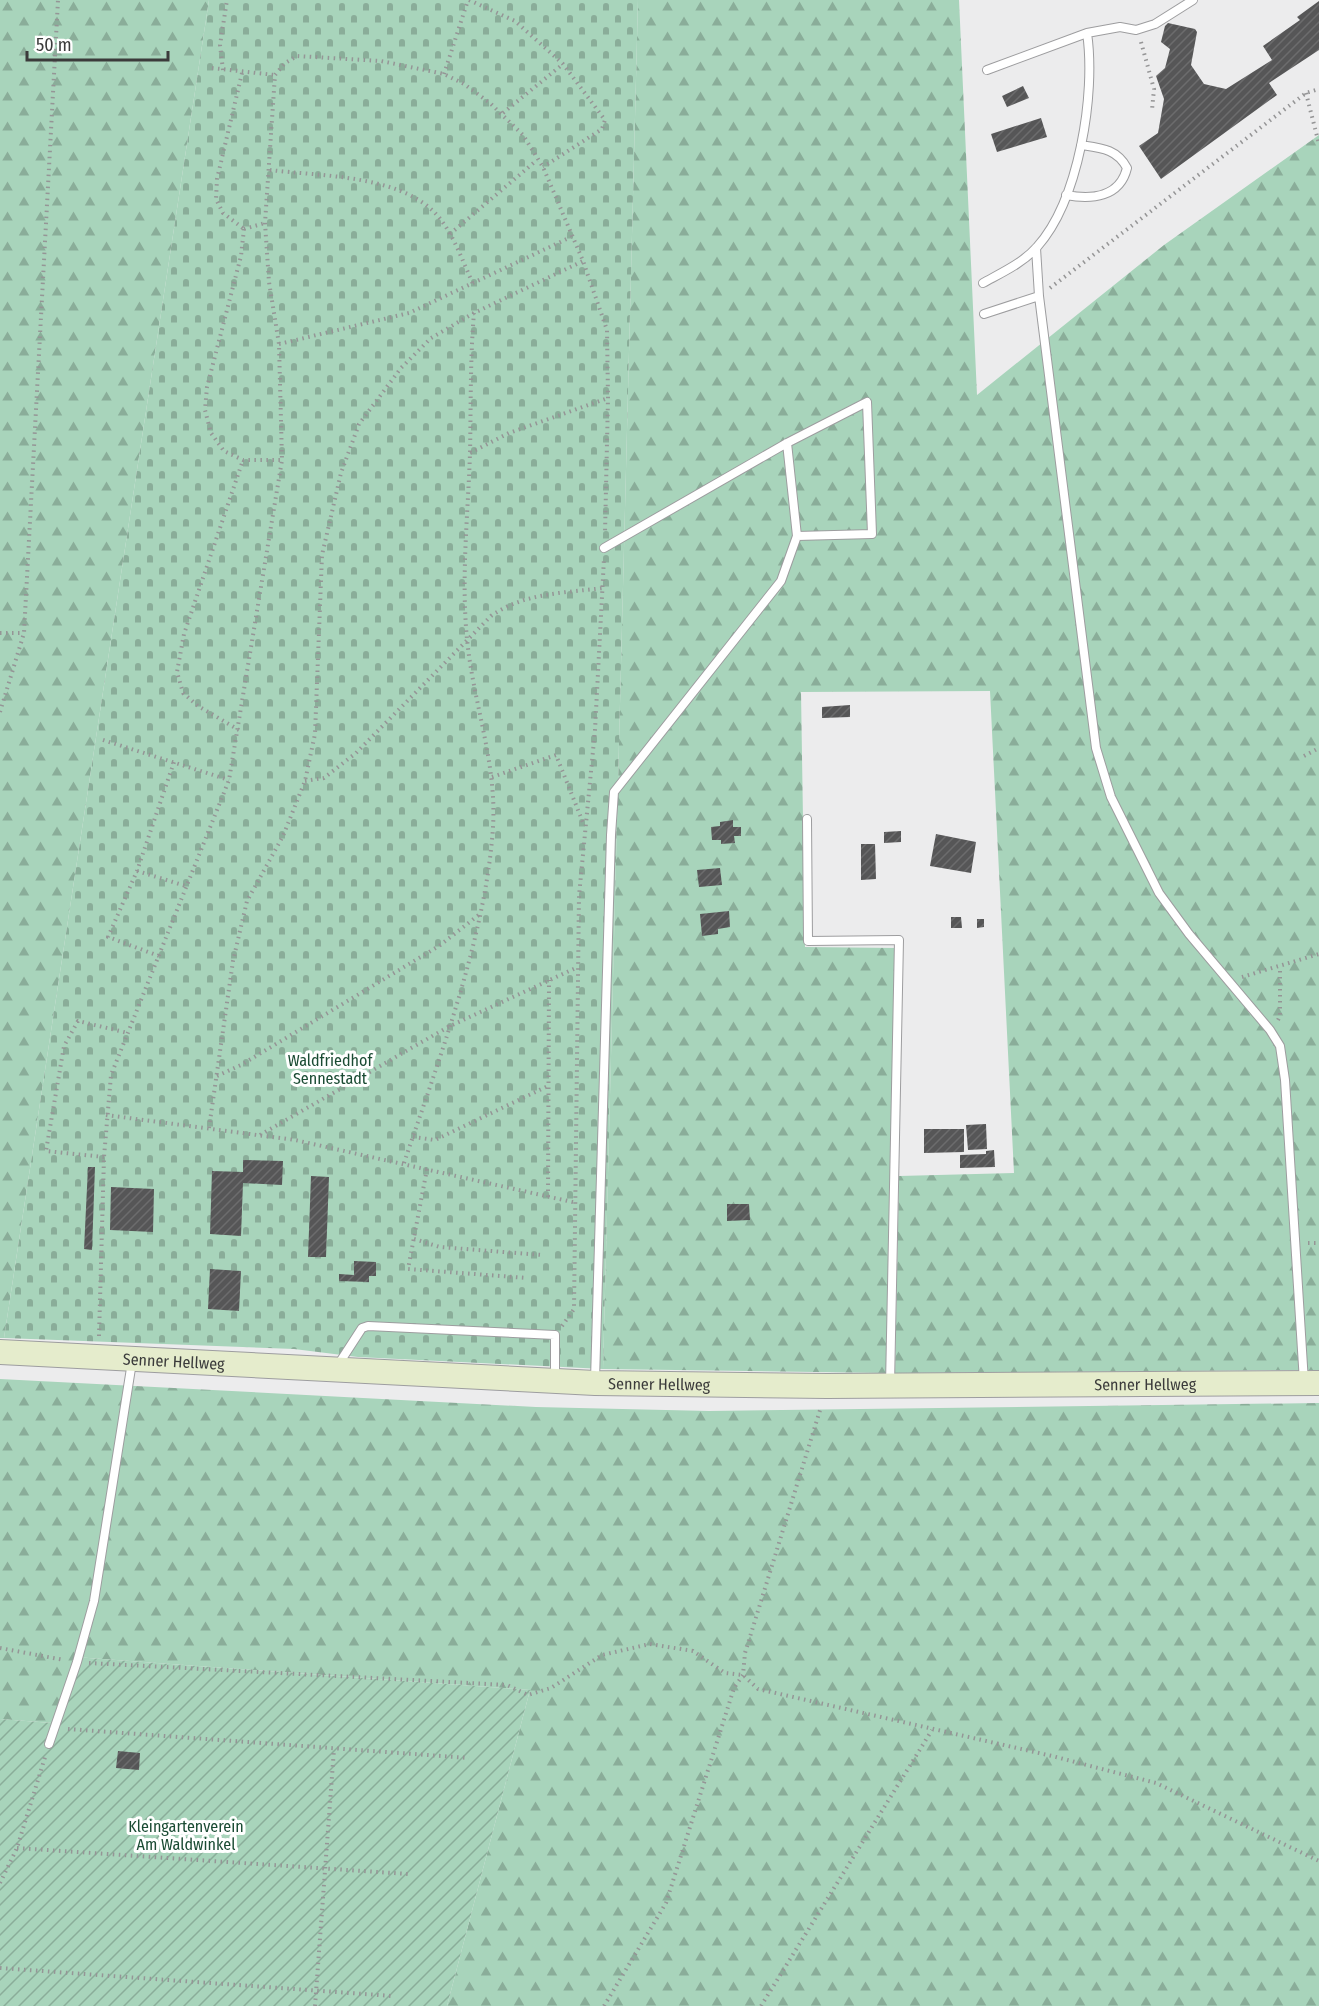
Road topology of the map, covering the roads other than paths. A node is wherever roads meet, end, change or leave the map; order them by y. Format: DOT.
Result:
graph roads {
  1 [pos="1193,0"];
  2 [pos="1087,33"];
  3 [pos="987,70"];
  4 [pos="1081,145"];
  5 [pos="1066,195"];
  6 [pos="1036,248"];
  7 [pos="983,283"];
  8 [pos="1039,296"];
  9 [pos="984,314"];
  10 [pos="787,443"];
  11 [pos="797,536"];
  12 [pos="604,548"];
  13 [pos="807,819"];
  14 [pos="0,1352"];
  15 [pos="132,1359"];
  16 [pos="335,1368"];
  17 [pos="555,1382"];
  18 [pos="595,1383"];
  19 [pos="1311,1383"];
  20 [pos="890,1385"];
  21 [pos="49,1744"];
  1 -- 2 [label="lane"];
  2 -- 3 [label="lane"];
  2 -- 4 [label="lane"];
  4 -- 5 [label="lane"];
  4 -- 5 [label="lane"];
  5 -- 6 [label="lane"];
  6 -- 7 [label="lane"];
  6 -- 8 [label="lane"];
  8 -- 9 [label="lane"];
  8 -- 19 [label="lane"];
  10 -- 11 [label="lane"];
  10 -- 11 [label="lane"];
  10 -- 12 [label="lane"];
  11 -- 18 [label="lane"];
  13 -- 20 [label="lane"];
  14 -- 15 [label="street, Senner Hellweg"];
  15 -- 16 [label="street, Senner Hellweg"];
  15 -- 21 [label="lane"];
  16 -- 17 [label="street, Senner Hellweg"];
  16 -- 17 [label="lane"];
  17 -- 18 [label="street, Senner Hellweg"];
  18 -- 20 [label="street, Senner Hellweg"];
  19 -- 20 [label="street, Senner Hellweg"];
}
